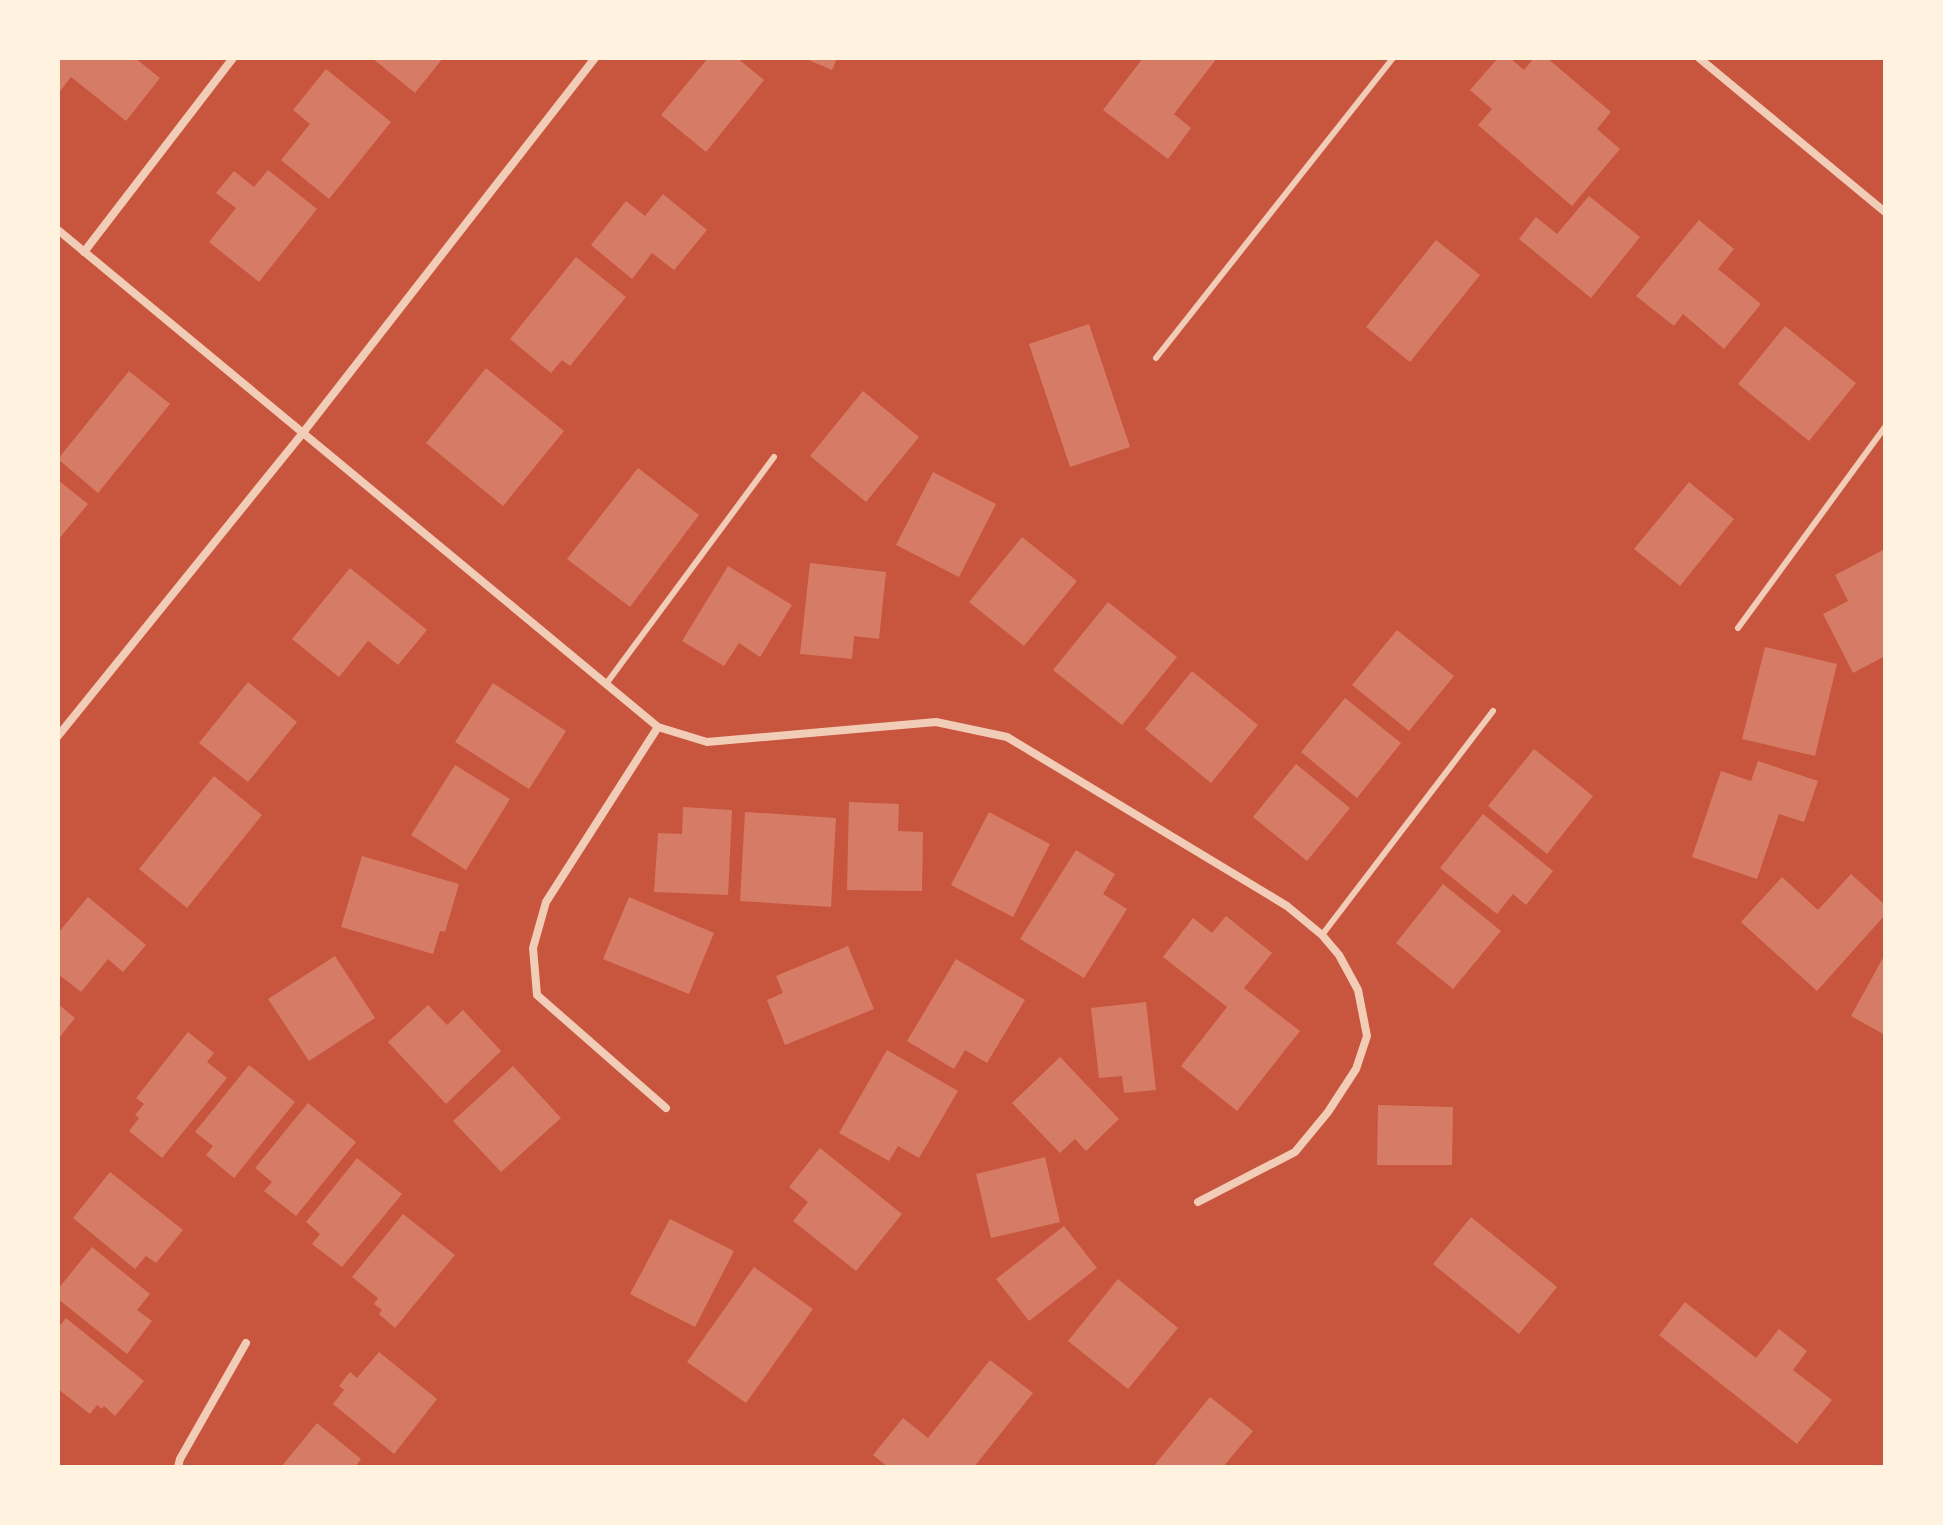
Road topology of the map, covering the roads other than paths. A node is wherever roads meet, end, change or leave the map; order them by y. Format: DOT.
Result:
graph roads {
  1 [pos="233,58"];
  2 [pos="595,58"];
  3 [pos="1393,58"];
  4 [pos="1699,58"];
  5 [pos="1885,212"];
  6 [pos="58,230"];
  7 [pos="84,252"];
  8 [pos="1156,358"];
  9 [pos="1885,427"];
  10 [pos="302,434"];
  11 [pos="774,457"];
  12 [pos="1738,628"];
  13 [pos="606,684"];
  14 [pos="1493,711"];
  15 [pos="658,727"];
  16 [pos="58,736"];
  17 [pos="1322,935"];
  18 [pos="666,1108"];
  19 [pos="1198,1202"];
  20 [pos="246,1343"];
  21 [pos="178,1467"];
  1 -- 7 [label="street"];
  2 -- 10 [label="street"];
  3 -- 8 [label="lane"];
  4 -- 5 [label="street"];
  6 -- 7 [label="street"];
  7 -- 10 [label="street"];
  9 -- 12 [label="lane"];
  10 -- 13 [label="street"];
  10 -- 16 [label="street"];
  11 -- 13 [label="lane"];
  13 -- 15 [label="street"];
  14 -- 17 [label="lane"];
  15 -- 17 [label="street"];
  15 -- 18 [label="street"];
  17 -- 19 [label="street"];
  20 -- 21 [label="street"];
}
